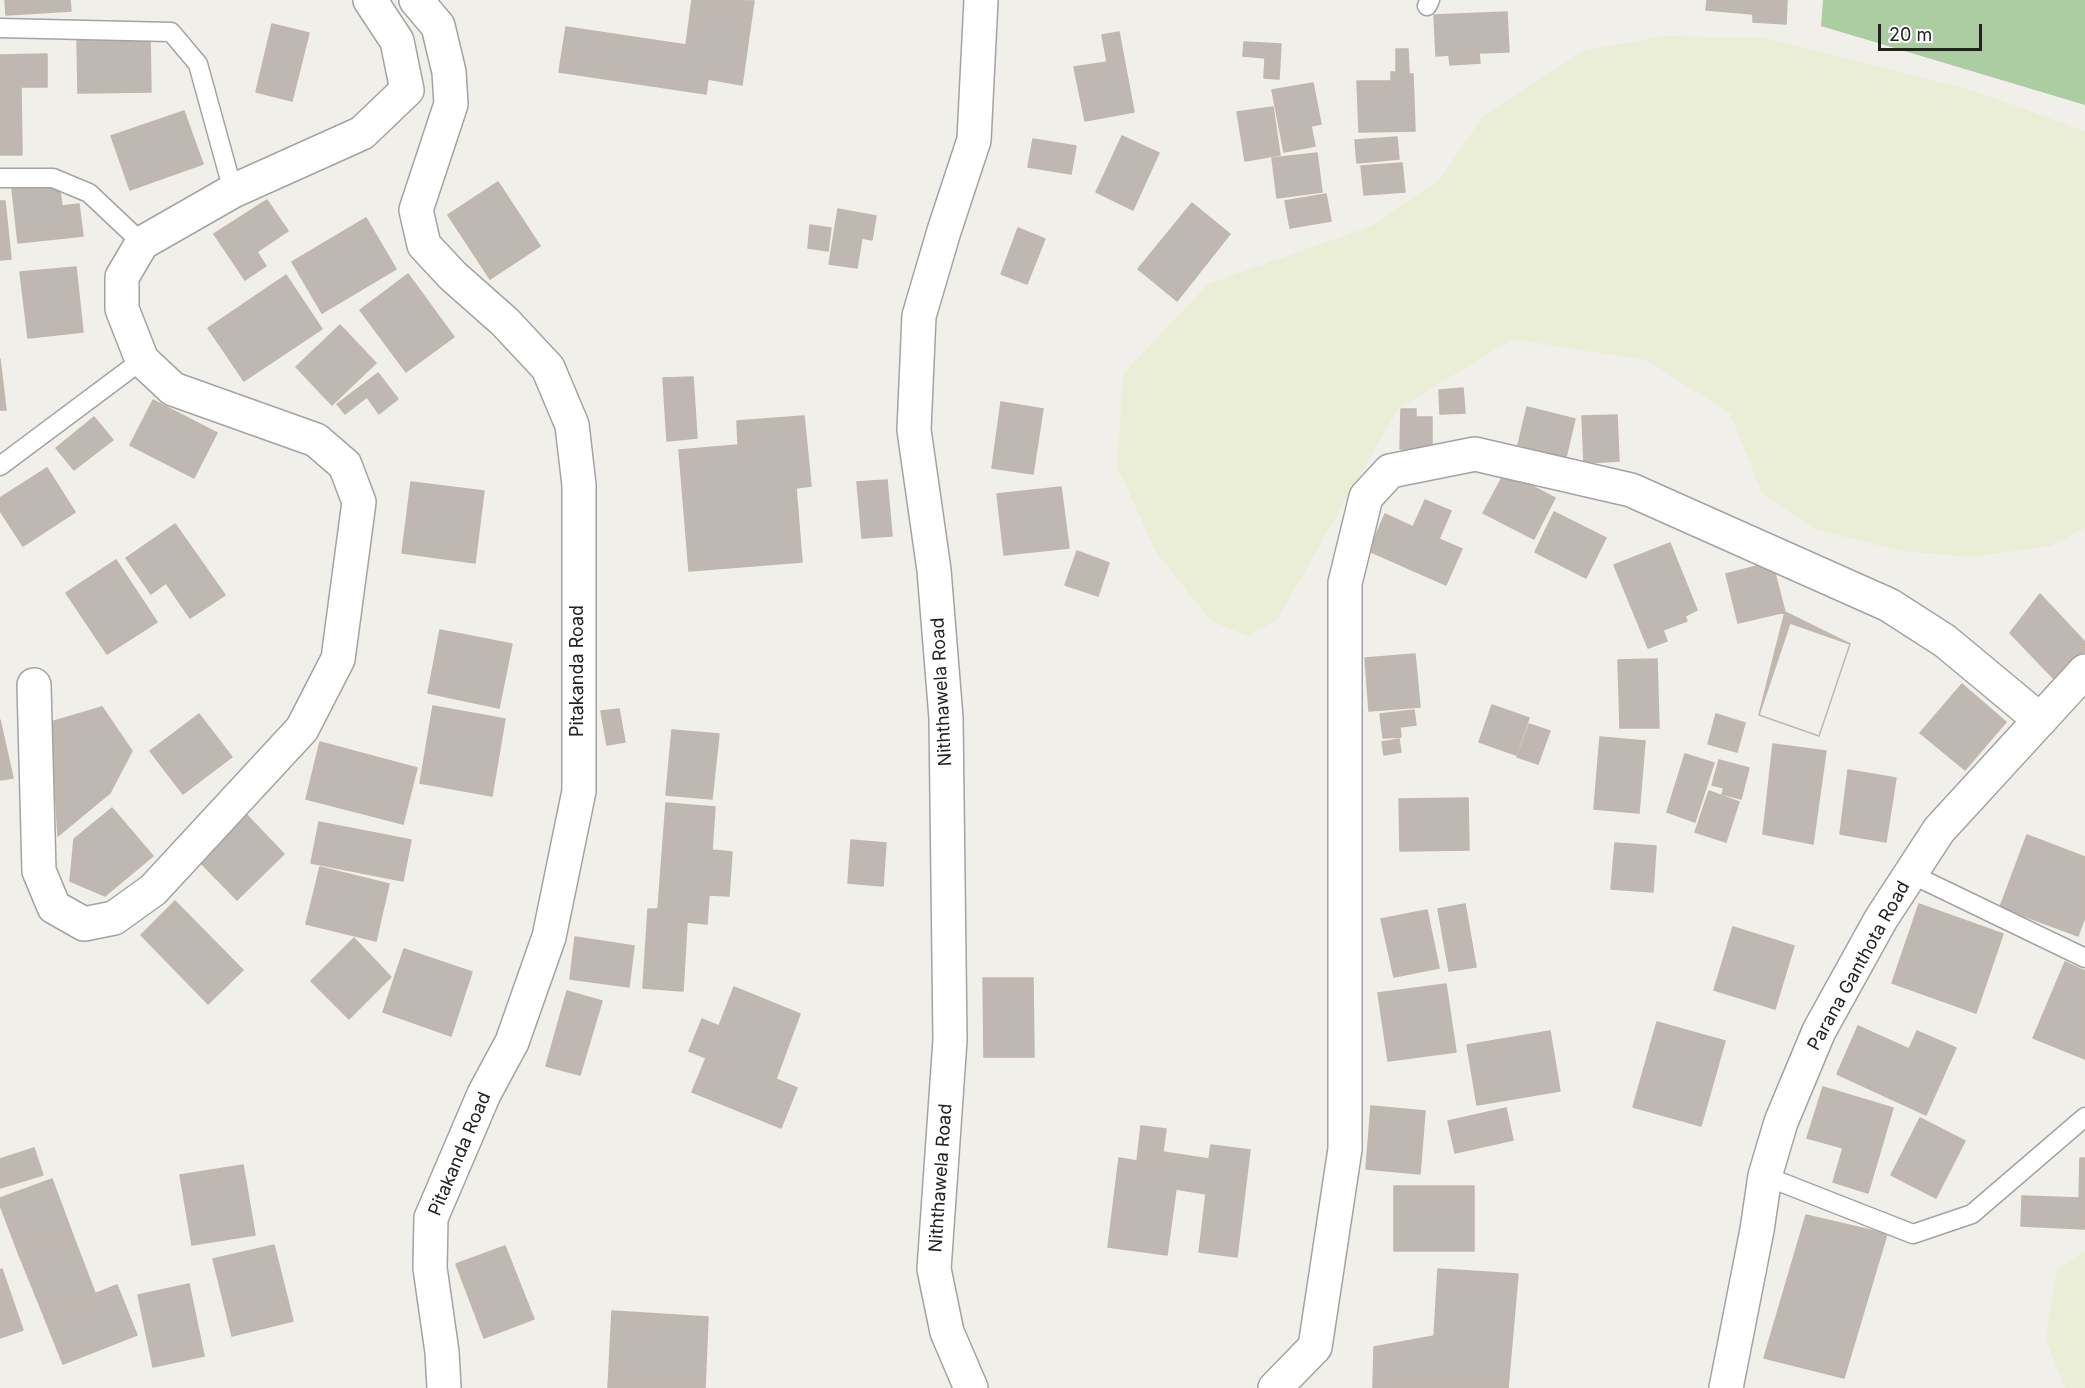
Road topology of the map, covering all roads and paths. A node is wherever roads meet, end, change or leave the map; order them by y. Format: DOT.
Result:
graph roads {
  1 [pos="370,0"];
  2 [pos="416,0"];
  3 [pos="981,0"];
  4 [pos="0,28"];
  5 [pos="0,178"];
  6 [pos="233,191"];
  7 [pos="142,243"];
  8 [pos="142,360"];
  9 [pos="0,466"];
  10 [pos="2085,671"];
  11 [pos="34,685"];
  12 [pos="2040,720"];
  13 [pos="1911,874"];
  14 [pos="2085,958"];
  15 [pos="2085,1117"];
  16 [pos="1765,1176"];
  17 [pos="444,1388"];
  18 [pos="971,1388"];
  19 [pos="1275,1388"];
  20 [pos="1726,1388"];
  1 -- 6 [label="street"];
  2 -- 17 [label="street, Pitakanda Road"];
  3 -- 18 [label="street, Niththawela Road"];
  4 -- 6 [label="lane"];
  5 -- 7 [label="lane"];
  6 -- 7 [label="street"];
  7 -- 8 [label="street"];
  8 -- 9 [label="lane"];
  8 -- 11 [label="street"];
  10 -- 12 [label="street, Parana Ganthota Road"];
  12 -- 13 [label="street, Parana Ganthota Road"];
  12 -- 19 [label="street"];
  13 -- 14 [label="lane"];
  13 -- 16 [label="street, Parana Ganthota Road"];
  15 -- 16 [label="lane"];
  16 -- 20 [label="street, Parana Ganthota Road"];
}
